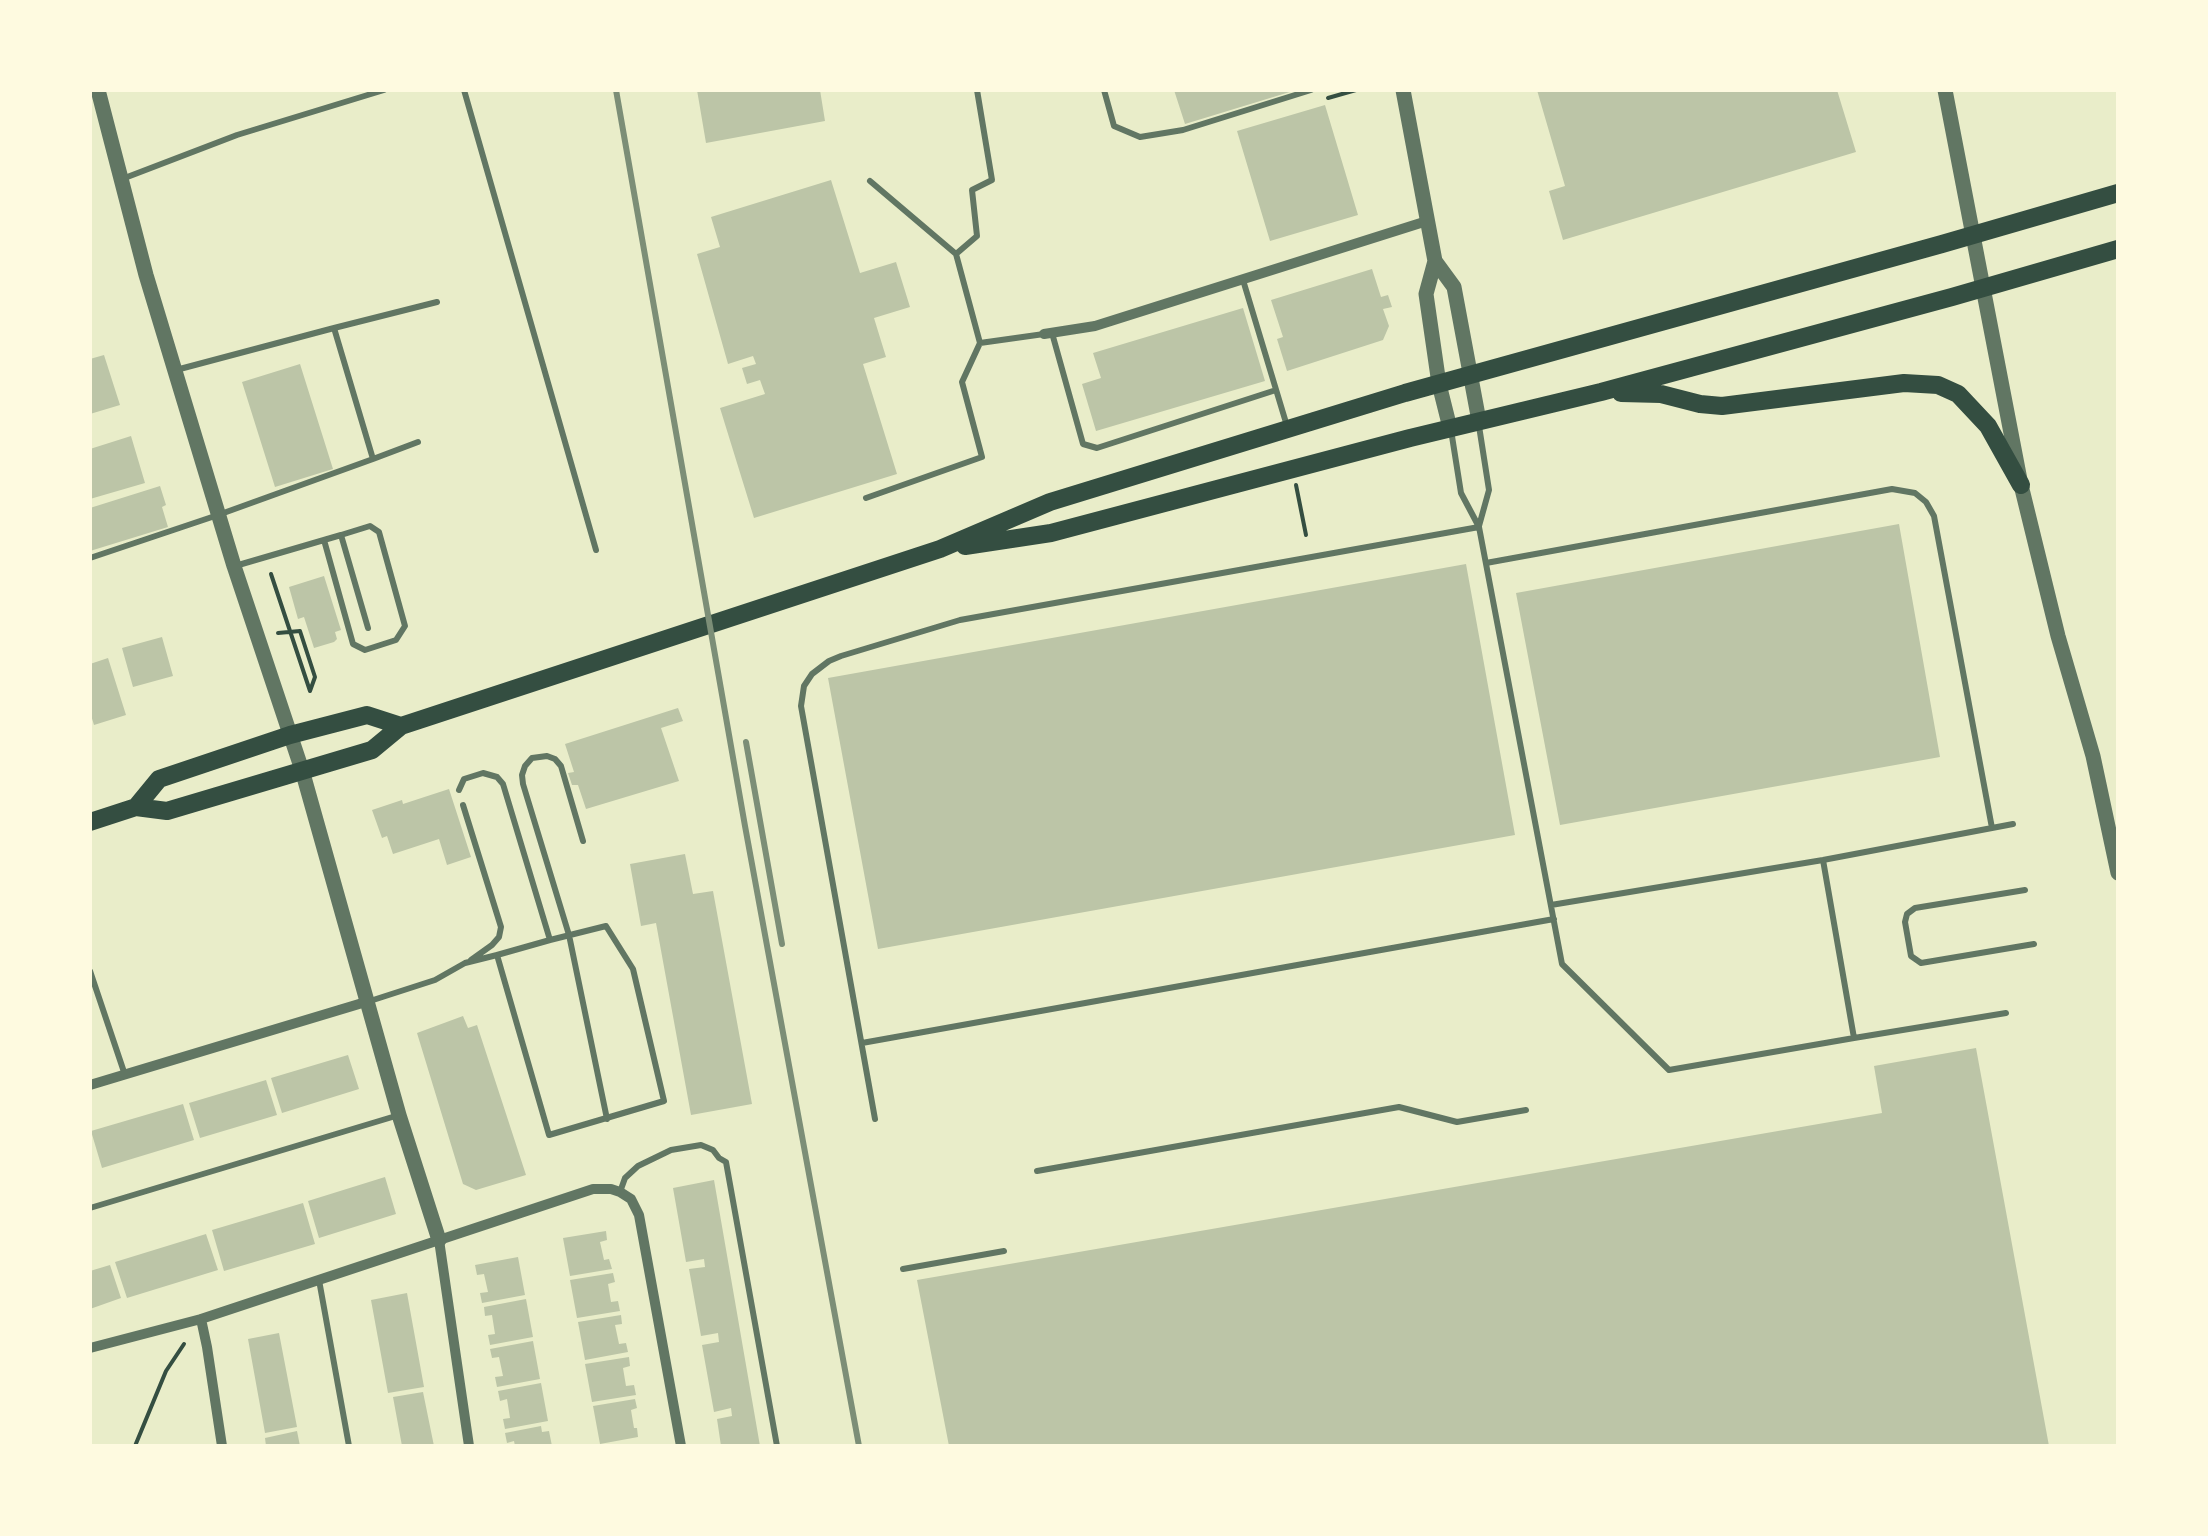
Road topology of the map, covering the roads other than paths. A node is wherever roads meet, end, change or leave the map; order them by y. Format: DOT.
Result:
graph roads {
  1 [pos="98,90"];
  2 [pos="384,90"];
  3 [pos="464,90"];
  4 [pos="977,90"];
  5 [pos="1104,90"];
  6 [pos="1311,90"];
  7 [pos="1403,90"];
  8 [pos="1945,90"];
  9 [pos="120,180"];
  10 [pos="870,180"];
  11 [pos="2118,193"];
  12 [pos="1427,221"];
  13 [pos="2118,249"];
  14 [pos="956,254"];
  15 [pos="1435,261"];
  16 [pos="1243,279"];
  17 [pos="437,302"];
  18 [pos="334,328"];
  19 [pos="1048,333"];
  20 [pos="980,343"];
  21 [pos="175,370"];
  22 [pos="1472,376"];
  23 [pos="1438,384"];
  24 [pos="1276,390"];
  25 [pos="1600,392"];
  26 [pos="1479,421"];
  27 [pos="1288,428"];
  28 [pos="1450,428"];
  29 [pos="418,442"];
  30 [pos="374,460"];
  31 [pos="2021,485"];
  32 [pos="866,498"];
  33 [pos="218,515"];
  34 [pos="1479,527"];
  35 [pos="340,535"];
  36 [pos="324,540"];
  37 [pos="596,550"];
  38 [pos="940,550"];
  39 [pos="90,558"];
  40 [pos="1486,563"];
  41 [pos="234,566"];
  42 [pos="368,628"];
  43 [pos="401,726"];
  44 [pos="290,735"];
  45 [pos="302,770"];
  46 [pos="459,790"];
  47 [pos="463,805"];
  48 [pos="136,807"];
  49 [pos="90,822"];
  50 [pos="2012,824"];
  51 [pos="1992,828"];
  52 [pos="582,841"];
  53 [pos="1824,860"];
  54 [pos="2118,873"];
  55 [pos="2024,890"];
  56 [pos="1551,906"];
  57 [pos="1554,919"];
  58 [pos="569,935"];
  59 [pos="550,940"];
  60 [pos="2034,944"];
  61 [pos="497,954"];
  62 [pos="466,963"];
  63 [pos="90,972"];
  64 [pos="368,1001"];
  65 [pos="2006,1013"];
  66 [pos="1854,1038"];
  67 [pos="862,1043"];
  68 [pos="125,1075"];
  69 [pos="90,1085"];
  70 [pos="1526,1110"];
  71 [pos="399,1115"];
  72 [pos="607,1118"];
  73 [pos="875,1119"];
  74 [pos="1037,1171"];
  75 [pos="620,1192"];
  76 [pos="90,1208"];
  77 [pos="438,1240"];
  78 [pos="1004,1252"];
  79 [pos="904,1270"];
  80 [pos="319,1280"];
  81 [pos="201,1319"];
  82 [pos="90,1348"];
  83 [pos="222,1446"];
  84 [pos="348,1446"];
  85 [pos="470,1446"];
  86 [pos="681,1446"];
  87 [pos="777,1446"];
  1 -- 9 [label="street"];
  2 -- 9 [label="lane"];
  3 -- 37 [label="lane"];
  4 -- 14 [label="lane"];
  5 -- 6 [label="lane"];
  7 -- 12 [label="street"];
  8 -- 31 [label="street"];
  9 -- 21 [label="street"];
  10 -- 14 [label="lane"];
  11 -- 22 [label="main road"];
  12 -- 15 [label="street"];
  12 -- 16 [label="street"];
  13 -- 25 [label="main road"];
  14 -- 20 [label="lane"];
  15 -- 22 [label="street"];
  15 -- 23 [label="street"];
  16 -- 19 [label="street"];
  16 -- 24 [label="lane"];
  17 -- 18 [label="lane"];
  18 -- 21 [label="lane"];
  18 -- 30 [label="lane"];
  19 -- 20 [label="lane"];
  19 -- 24 [label="lane"];
  20 -- 32 [label="lane"];
  21 -- 33 [label="street"];
  22 -- 23 [label="main road"];
  22 -- 26 [label="street"];
  23 -- 27 [label="main road"];
  23 -- 28 [label="street"];
  24 -- 27 [label="lane"];
  25 -- 26 [label="main road"];
  25 -- 31 [label="main road"];
  26 -- 28 [label="main road"];
  26 -- 34 [label="lane"];
  27 -- 38 [label="main road"];
  28 -- 34 [label="lane"];
  28 -- 38 [label="main road"];
  29 -- 30 [label="lane"];
  30 -- 33 [label="lane"];
  31 -- 54 [label="street"];
  33 -- 39 [label="lane"];
  33 -- 41 [label="street"];
  34 -- 40 [label="lane"];
  34 -- 67 [label="lane"];
  35 -- 36 [label="lane"];
  35 -- 36 [label="lane"];
  35 -- 42 [label="lane"];
  36 -- 41 [label="lane"];
  38 -- 43 [label="main road"];
  40 -- 51 [label="lane"];
  40 -- 56 [label="lane"];
  41 -- 44 [label="street"];
  43 -- 44 [label="main road"];
  43 -- 45 [label="main road"];
  44 -- 45 [label="street"];
  44 -- 48 [label="main road"];
  45 -- 48 [label="main road"];
  45 -- 64 [label="street"];
  46 -- 59 [label="lane"];
  47 -- 62 [label="lane"];
  48 -- 49 [label="main road"];
  50 -- 51 [label="lane"];
  51 -- 53 [label="lane"];
  52 -- 58 [label="lane"];
  53 -- 56 [label="lane"];
  53 -- 66 [label="lane"];
  55 -- 60 [label="lane"];
  56 -- 57 [label="lane"];
  57 -- 66 [label="lane"];
  57 -- 67 [label="lane"];
  58 -- 59 [label="lane"];
  58 -- 72 [label="lane"];
  58 -- 72 [label="lane"];
  59 -- 61 [label="lane"];
  61 -- 62 [label="lane"];
  61 -- 72 [label="lane"];
  62 -- 64 [label="lane"];
  63 -- 68 [label="lane"];
  64 -- 68 [label="street"];
  64 -- 71 [label="street"];
  65 -- 66 [label="lane"];
  67 -- 73 [label="lane"];
  68 -- 69 [label="street"];
  70 -- 74 [label="lane"];
  71 -- 76 [label="lane"];
  71 -- 77 [label="street"];
  75 -- 77 [label="street"];
  75 -- 86 [label="street"];
  75 -- 87 [label="lane"];
  77 -- 80 [label="street"];
  77 -- 85 [label="street"];
  78 -- 79 [label="lane"];
  80 -- 81 [label="street"];
  80 -- 84 [label="lane"];
  81 -- 82 [label="street"];
  81 -- 83 [label="street"];
}
